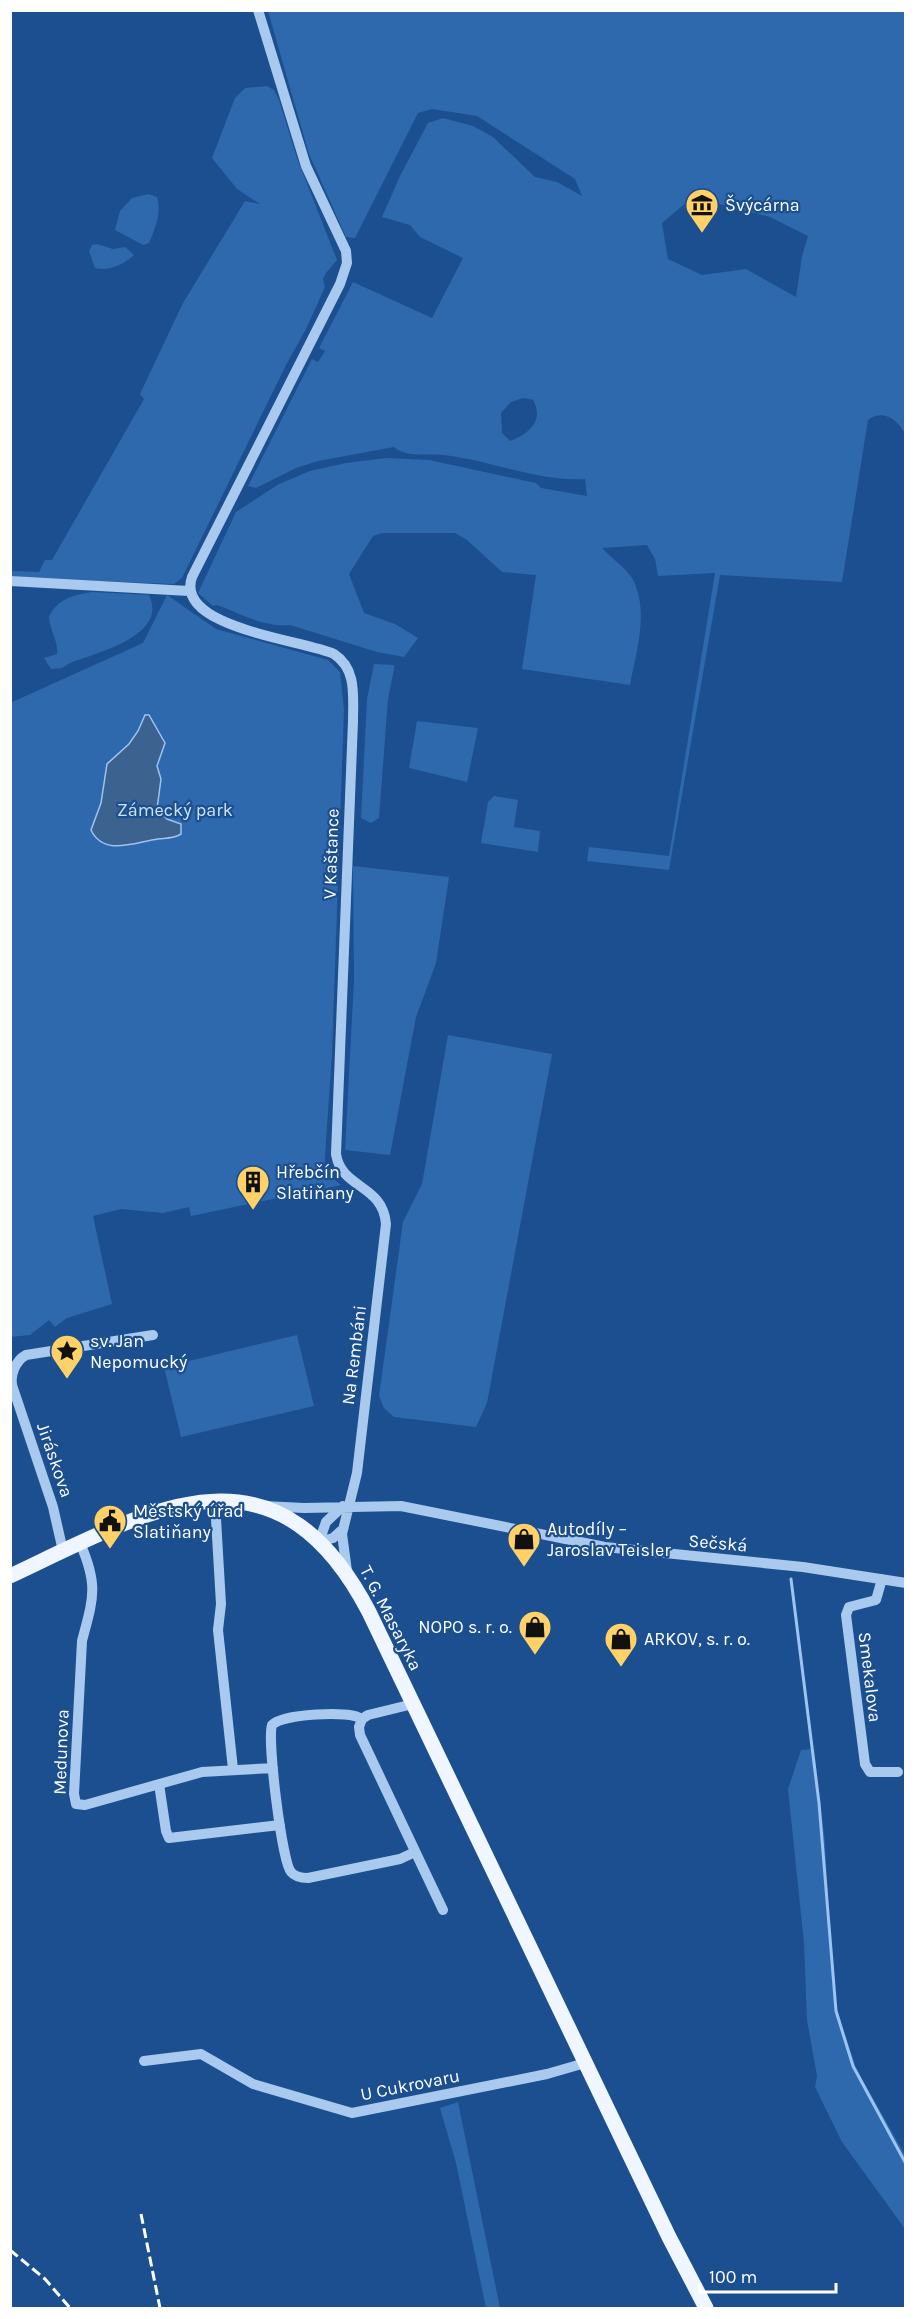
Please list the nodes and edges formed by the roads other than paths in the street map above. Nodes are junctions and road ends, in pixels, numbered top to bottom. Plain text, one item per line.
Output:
1 (258, 10) edge
2 (10, 581) edge
3 (189, 591) junction
4 (382, 1207) joint
5 (153, 1335) dead end
6 (11, 1381) edge
7 (223, 1502) junction
8 (347, 1506) junction
9 (343, 1527) junction
10 (319, 1542) junction
11 (80, 1543) junction
12 (63, 1551) junction
13 (10, 1575) edge
14 (882, 1579) junction
15 (906, 1583) edge
16 (354, 1585) junction
17 (413, 1704) junction
18 (362, 1719) junction
19 (273, 1768) junction
20 (233, 1769) junction
21 (898, 1772) dead end
22 (159, 1784) junction
23 (280, 1825) junction
24 (416, 1852) junction
25 (443, 1910) dead end
26 (144, 2061) dead end
27 (585, 2062) junction
28 (706, 2308) edge

1 - 3 street
2 - 3 street
3 - 4 street, V Kaštance
4 - 8 street, Na Rembáni
5 - 6 street
6 - 12 street, Jiráskova
7 - 8 street, Sečská
7 - 10 main road, T. G. Masaryka
7 - 11 main road, T. G. Masaryka
7 - 20 street
8 - 9 street
8 - 10 street
8 - 14 street, Sečská
9 - 10 street
9 - 16 street
10 - 16 main road, T. G. Masaryka
11 - 12 main road, T. G. Masaryka
11 - 22 street, Medunova
12 - 13 main road, T. G. Masaryka
14 - 15 street, Sečská
14 - 21 street, Smekalova
16 - 17 main road, T. G. Masaryka
17 - 18 street
17 - 27 main road, T. G. Masaryka
18 - 19 street
18 - 24 street
19 - 20 street, Medunova
19 - 23 street
20 - 22 street, Medunova
22 - 23 street
23 - 24 street
24 - 25 street
26 - 27 street, U Cukrovaru
27 - 28 main road, T. G. Masaryka

